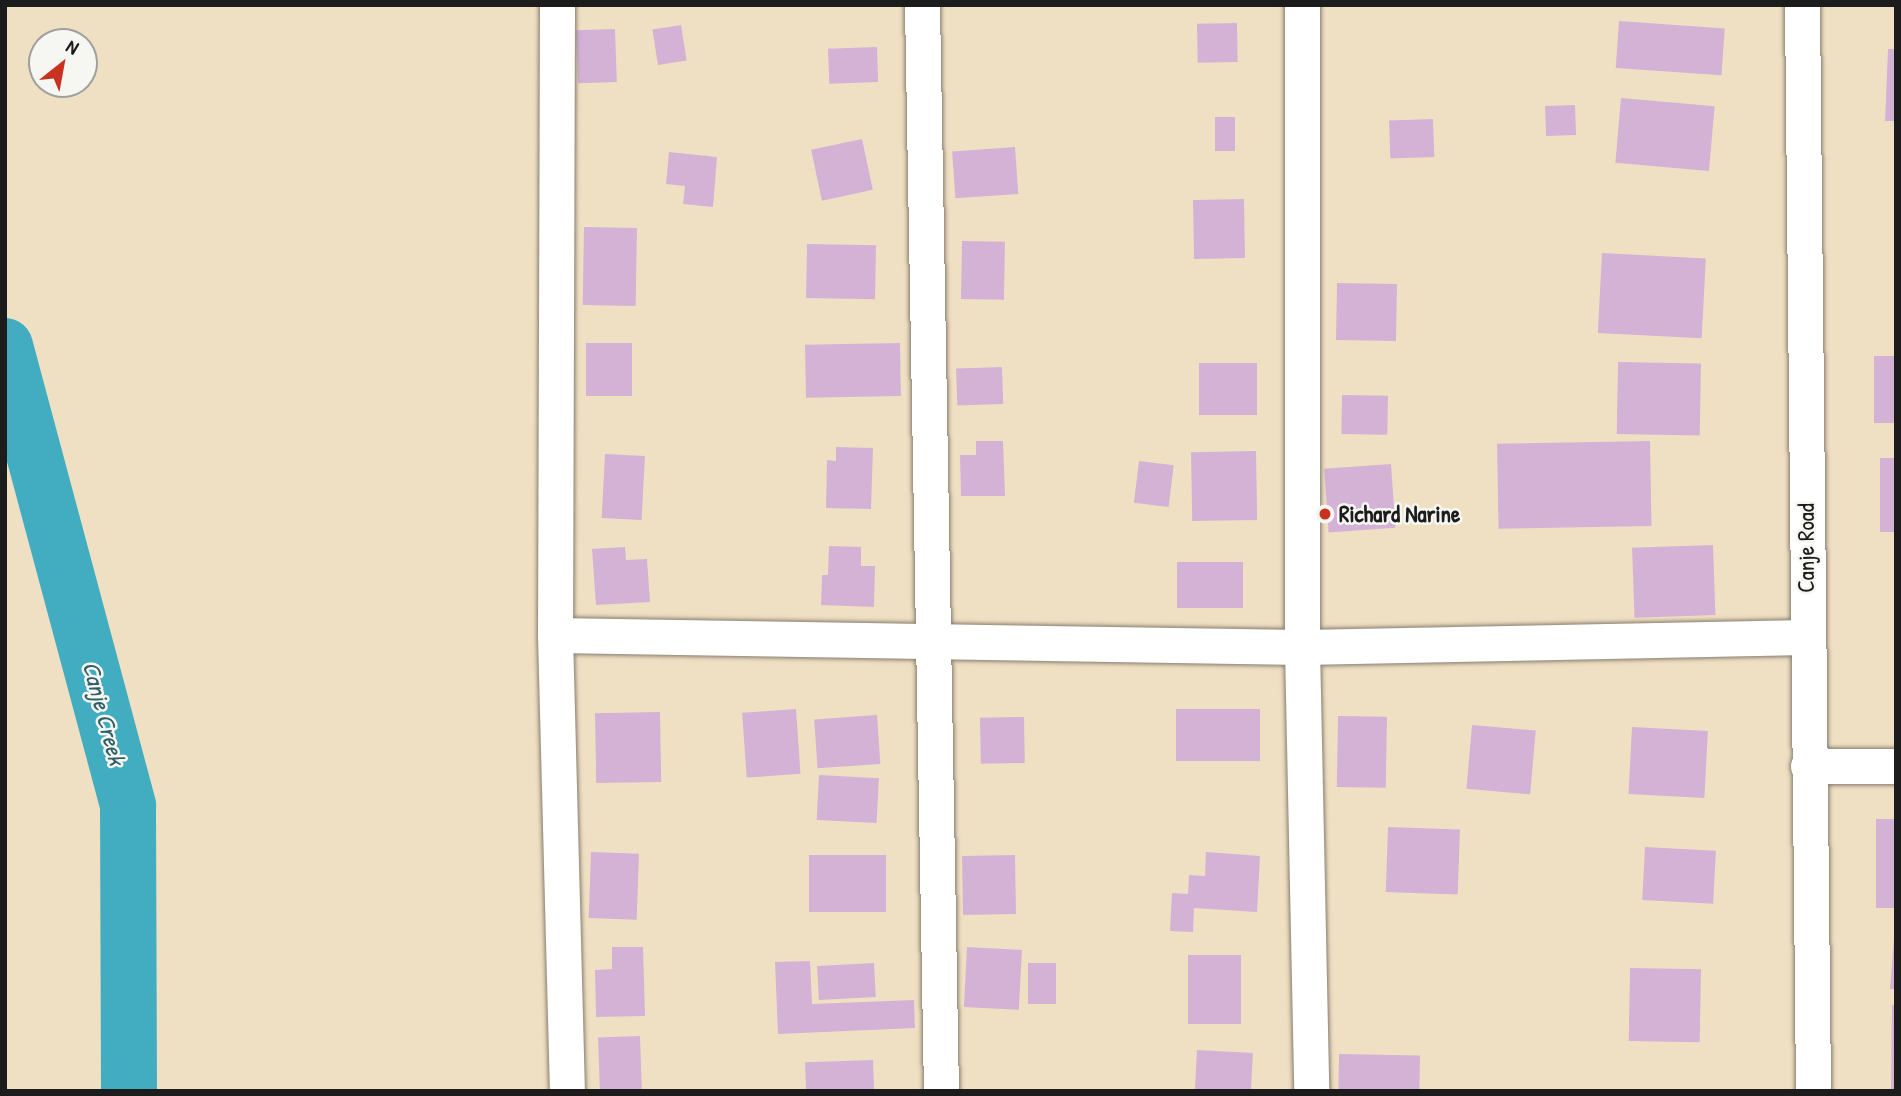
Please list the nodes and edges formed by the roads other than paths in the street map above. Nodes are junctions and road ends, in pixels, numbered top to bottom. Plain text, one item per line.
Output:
1 (557, 5) edge
2 (922, 5) edge
3 (1302, 5) edge
4 (1802, 5) edge
5 (555, 635) junction
6 (1807, 637) junction
7 (931, 642) junction
8 (1302, 647) junction
9 (1808, 766) junction
10 (1896, 766) edge
11 (567, 1091) edge
12 (941, 1091) edge
13 (1311, 1091) edge
14 (1813, 1091) edge

1 - 5 street
2 - 7 street
3 - 8 street
4 - 6 street, Canje Road
5 - 7 street
5 - 11 street
6 - 8 street
6 - 9 street, Canje Road
7 - 8 street
7 - 12 street
8 - 13 street
9 - 10 street
9 - 14 street, Canje Road

